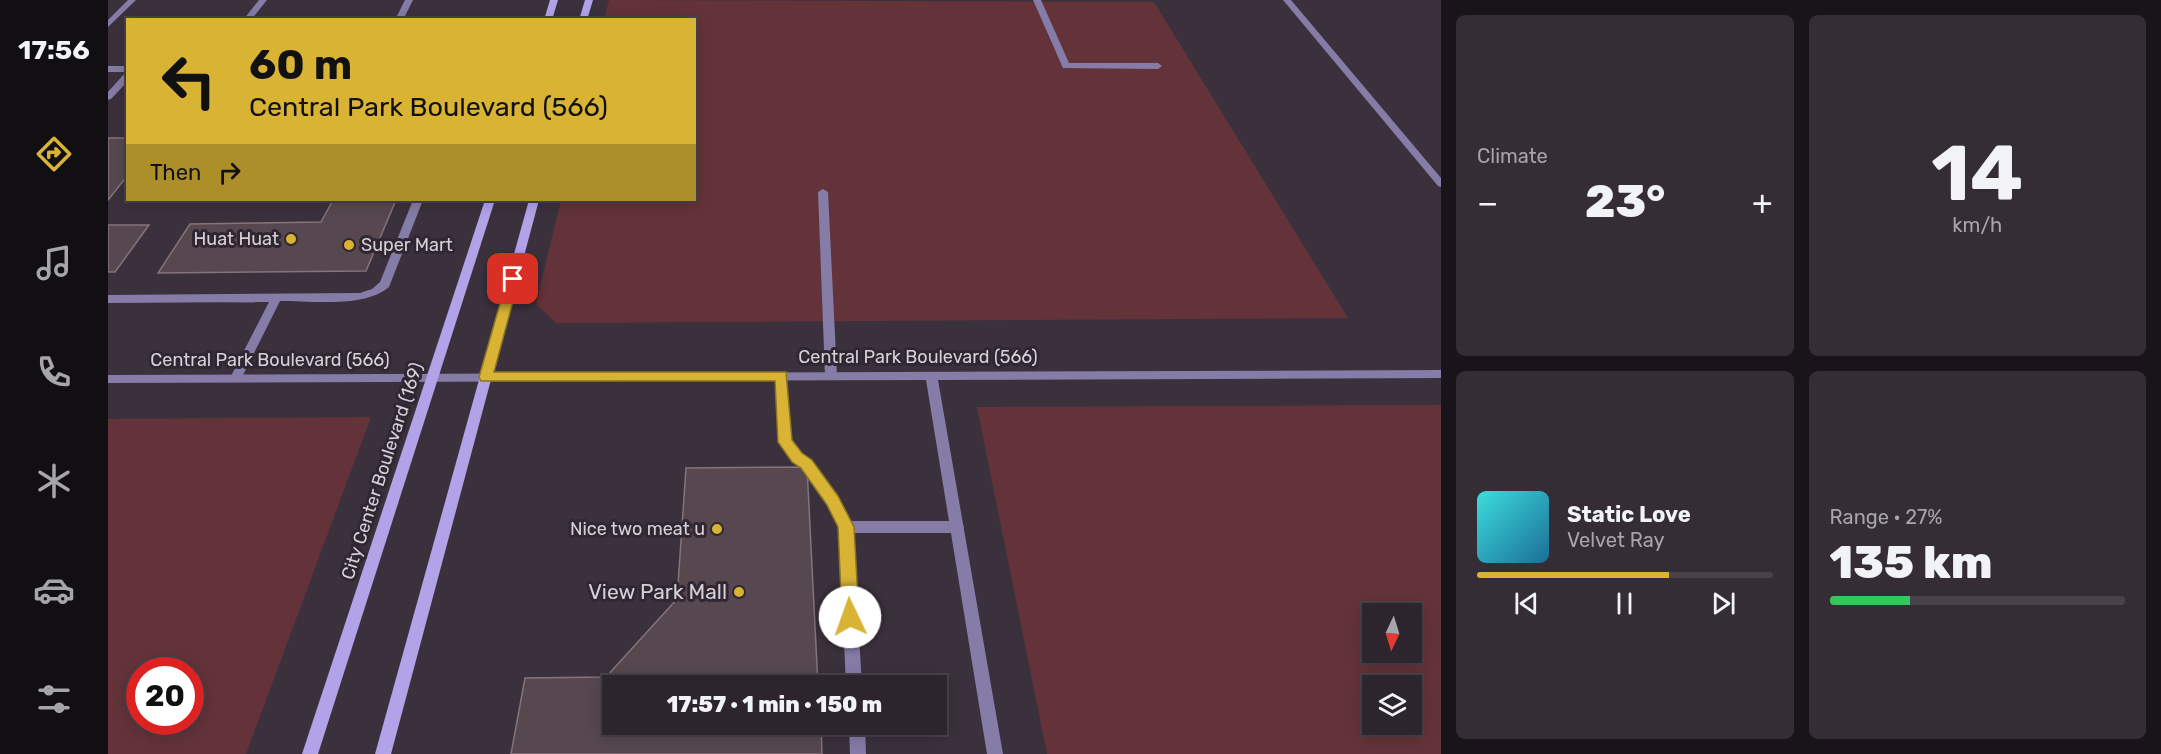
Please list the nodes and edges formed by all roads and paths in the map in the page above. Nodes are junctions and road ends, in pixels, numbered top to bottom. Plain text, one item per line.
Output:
1 (132, 0) edge
2 (263, 0) edge
3 (409, 0) edge
4 (554, 0) edge
5 (589, 0) edge
6 (1037, 0) edge
7 (1287, 0) edge
8 (249, 18) edge
9 (400, 18) edge
10 (549, 18) edge
11 (584, 18) edge
12 (108, 24) edge
13 (1158, 66) dead end
14 (108, 69) edge
15 (126, 69) edge
16 (126, 77) edge
17 (108, 97) edge
18 (1441, 184) edge
19 (823, 192) dead end
20 (418, 201) edge
21 (490, 201) edge
22 (534, 201) edge
23 (278, 297) junction
24 (108, 299) edge
25 (1441, 374) edge
26 (931, 375) junction
27 (781, 376) junction
28 (831, 376) junction
29 (486, 377) junction
30 (236, 378) junction
31 (432, 378) junction
32 (108, 379) edge
33 (846, 527) junction
34 (957, 527) junction
35 (853, 675) edge
36 (857, 735) edge
37 (310, 754) edge
38 (383, 754) edge
39 (858, 754) edge
40 (995, 754) edge

1 - 12 street
2 - 8 street
3 - 9 street
4 - 10 main road
5 - 11 main road
6 - 13 street
7 - 18 street
14 - 15 street
16 - 17 street
19 - 28 street
20 - 23 street
21 - 31 main road, City Center Boulevard (169)
22 - 29 main road
23 - 24 street
23 - 30 street
25 - 26 street, Central Park Boulevard (566)
26 - 28 street, Central Park Boulevard (566)
26 - 34 street
27 - 28 street, Central Park Boulevard (566)
27 - 29 street, Central Park Boulevard (566)
27 - 33 street
29 - 31 street, Central Park Boulevard (566)
29 - 38 main road
30 - 31 street, Central Park Boulevard (566)
30 - 32 street, Central Park Boulevard (566)
31 - 37 main road, City Center Boulevard (169)
33 - 34 street
33 - 35 street
34 - 40 street
36 - 39 street

